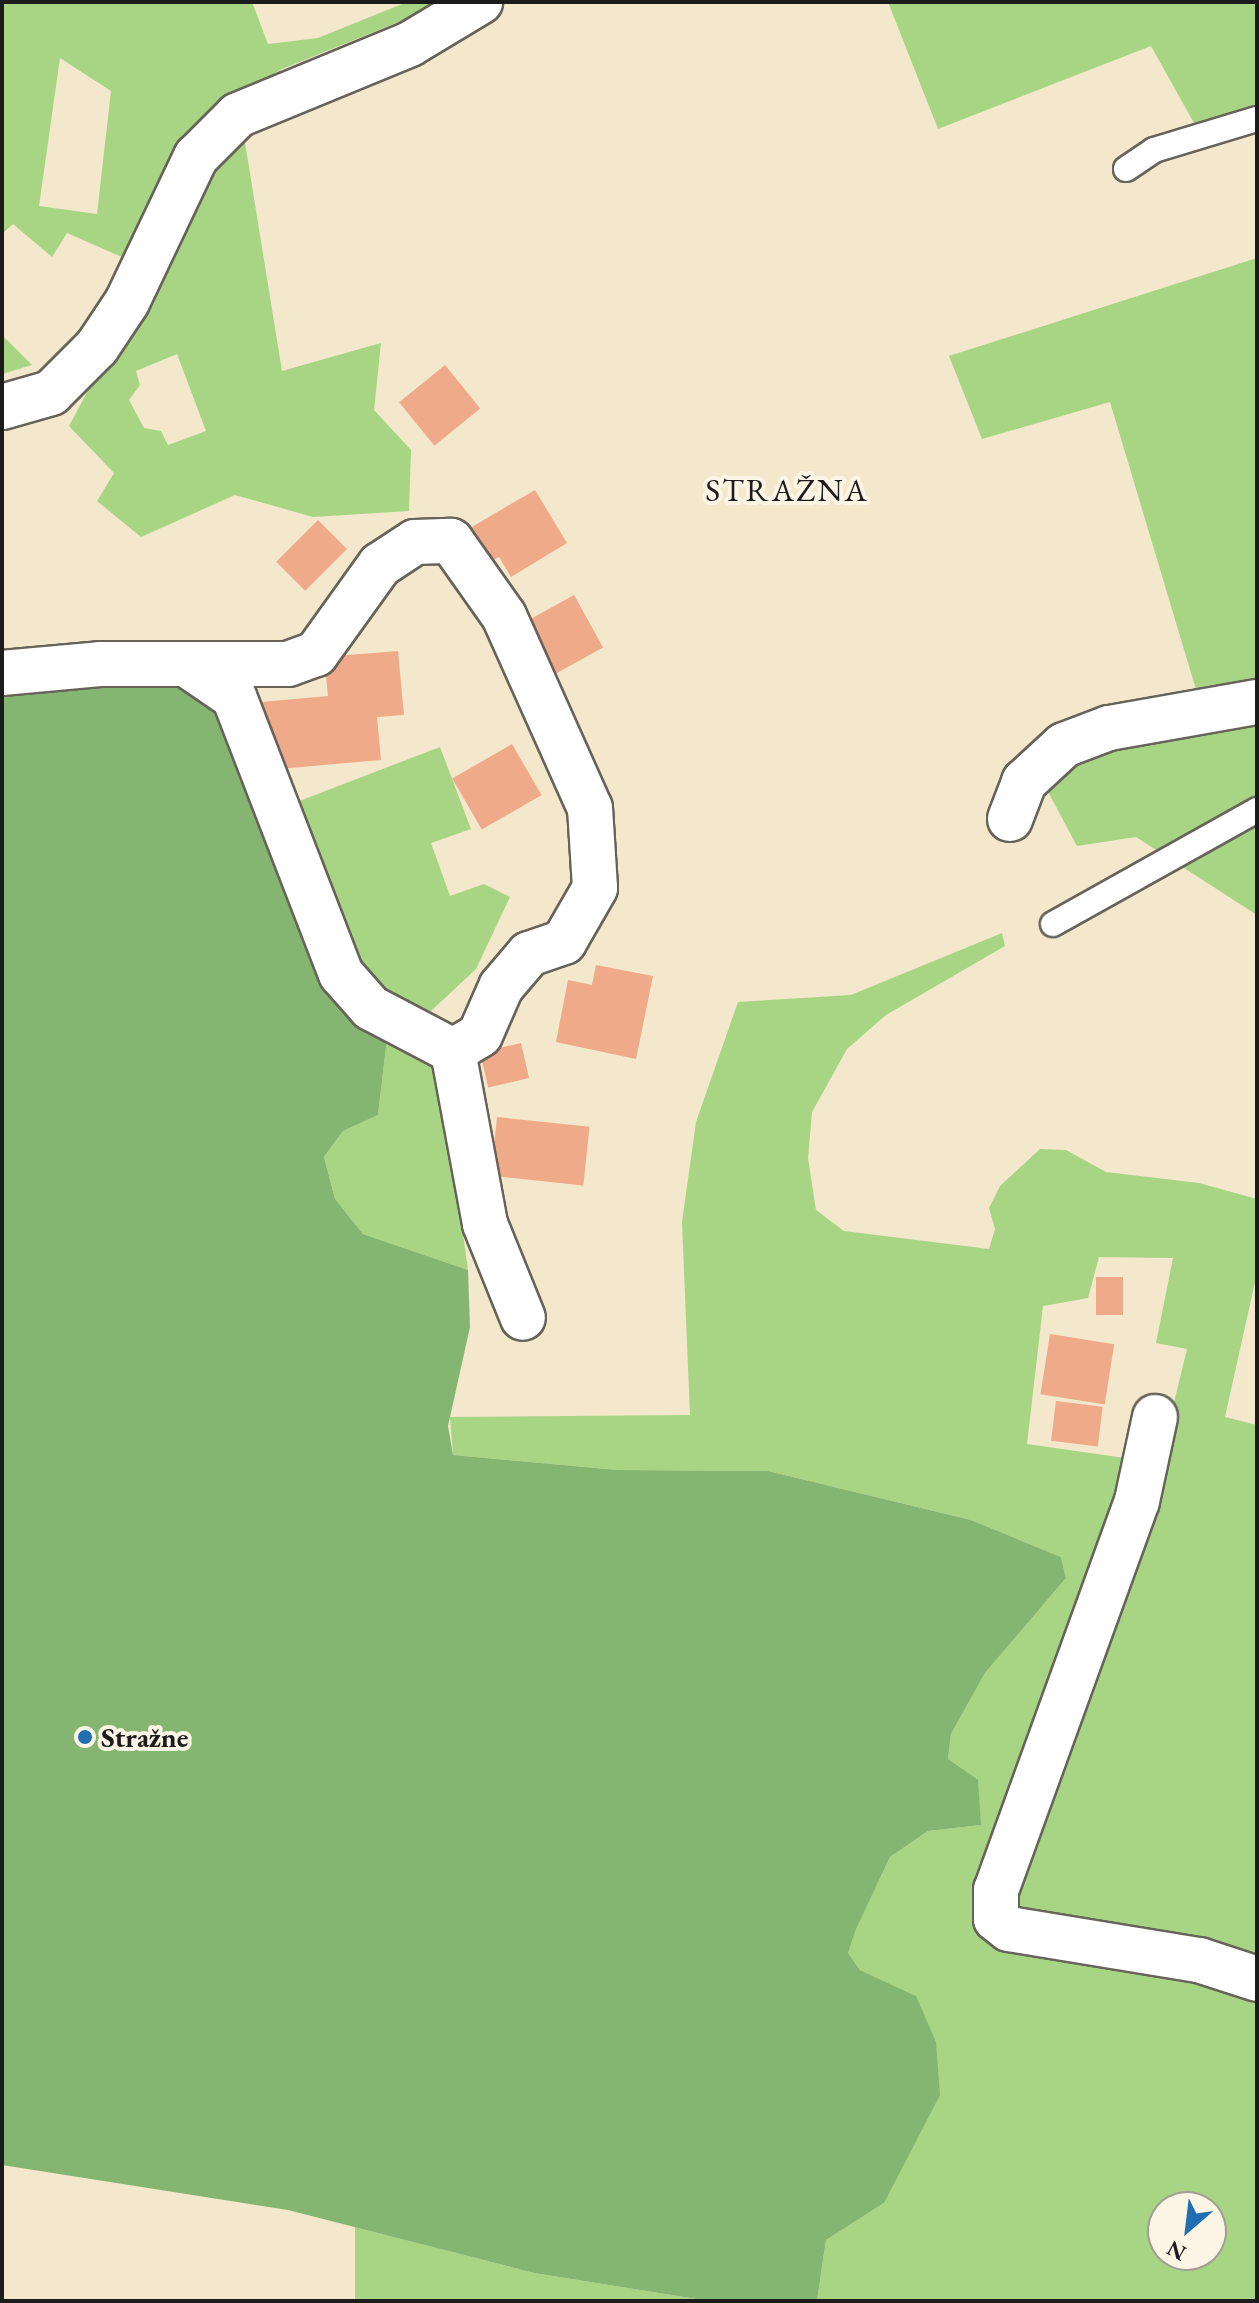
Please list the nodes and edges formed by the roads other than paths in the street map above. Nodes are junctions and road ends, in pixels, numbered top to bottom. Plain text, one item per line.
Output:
1 (480, 2) edge
2 (1257, 119) edge
3 (1126, 169) dead end
4 (2, 407) edge
5 (193, 669) junction
6 (2, 673) edge
7 (1257, 702) edge
8 (1257, 810) edge
9 (1010, 819) dead end
10 (1053, 924) dead end
11 (453, 1051) junction
12 (523, 1318) dead end
13 (1155, 1417) dead end
14 (1257, 1979) edge

1 - 4 street
2 - 3 lane
5 - 6 street
5 - 11 street
5 - 11 street
7 - 9 street
8 - 10 lane
11 - 12 street
13 - 14 street

